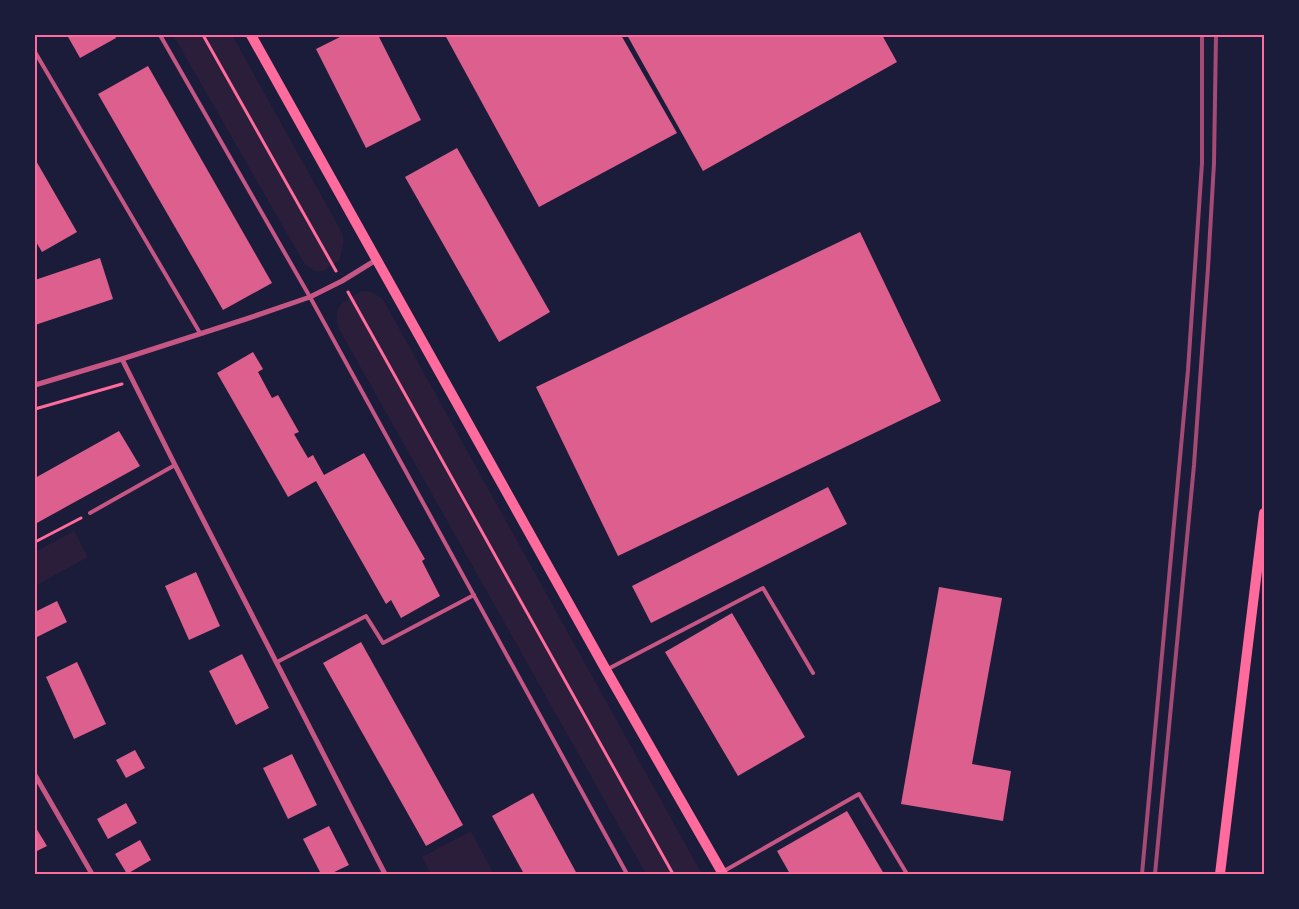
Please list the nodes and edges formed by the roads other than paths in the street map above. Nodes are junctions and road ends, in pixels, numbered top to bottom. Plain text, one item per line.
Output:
1 (160, 35) edge
2 (251, 35) edge
3 (35, 52) edge
4 (376, 260) junction
5 (310, 297) junction
6 (200, 333) junction
7 (122, 359) junction
8 (35, 385) edge
9 (175, 465) junction
10 (90, 513) road end
11 (1264, 513) edge
12 (474, 595) junction
13 (277, 662) junction
14 (606, 670) junction
15 (812, 673) dead end
16 (35, 775) edge
17 (722, 873) edge
18 (92, 874) edge
19 (385, 874) edge
20 (627, 874) edge
21 (907, 874) edge
22 (1220, 874) edge

1 - 5 lane
2 - 4 main road
3 - 6 lane
4 - 5 street
4 - 14 main road
5 - 6 street
5 - 12 lane
6 - 7 street
7 - 8 street
7 - 9 street
9 - 10 lane
9 - 13 street
11 - 22 main road
12 - 13 lane
12 - 20 lane
13 - 19 street
14 - 15 lane
14 - 17 main road
16 - 18 street
17 - 21 lane

